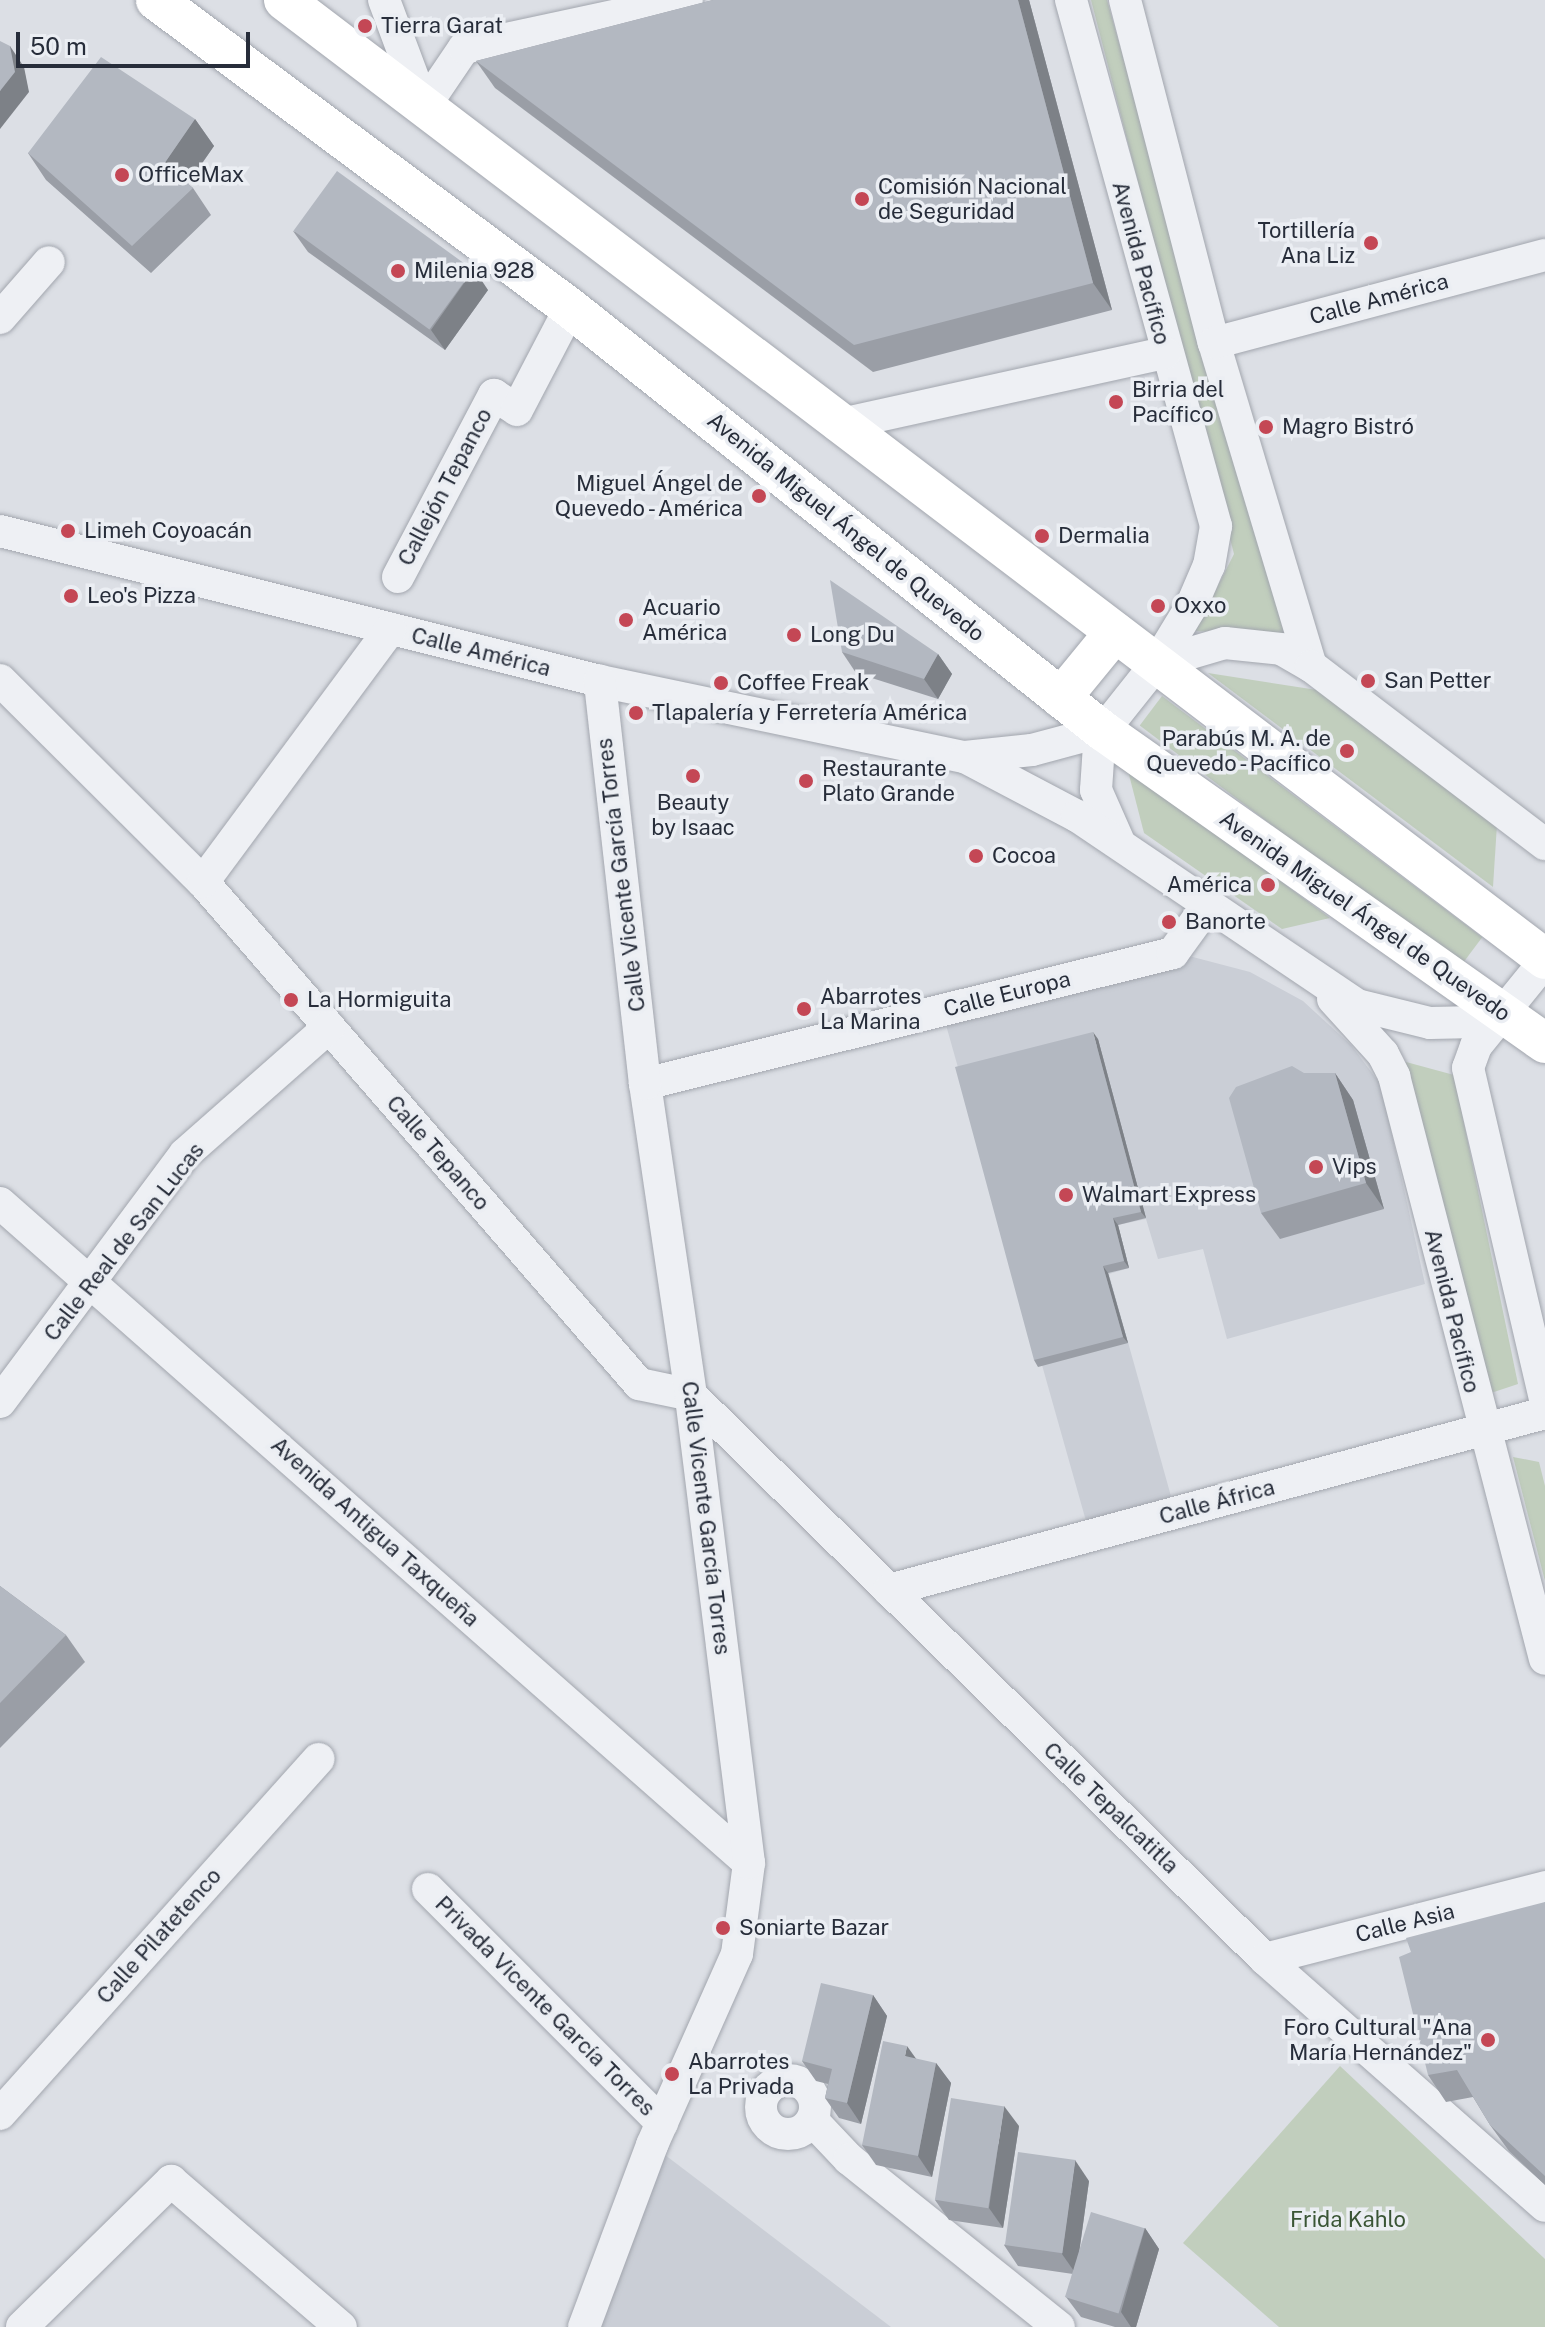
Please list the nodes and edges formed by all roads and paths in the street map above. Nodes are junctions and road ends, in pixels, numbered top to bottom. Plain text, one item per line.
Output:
1 (156, 0) edge
2 (284, 0) edge
3 (384, 0) edge
4 (687, 0) edge
5 (1071, 0) edge
6 (1125, 0) edge
7 (424, 107) junction
8 (1545, 255) edge
9 (49, 262) dead end
10 (570, 308) junction
11 (0, 318) edge
12 (1214, 343) junction
13 (1165, 353) junction
14 (837, 425) junction
15 (0, 531) edge
16 (398, 577) dead end
17 (390, 629) junction
18 (1115, 632) junction
19 (1157, 663) junction
20 (1311, 666) junction
21 (0, 680) edge
22 (600, 681) junction
23 (1061, 698) junction
24 (1103, 731) junction
25 (965, 757) junction
26 (1545, 844) edge
27 (1123, 847) junction
28 (203, 882) junction
29 (1207, 906) junction
30 (1545, 960) edge
31 (1321, 984) junction
32 (1504, 1013) junction
33 (329, 1027) junction
34 (1545, 1043) edge
35 (645, 1084) junction
36 (0, 1203) edge
37 (92, 1282) junction
38 (691, 1395) junction
39 (1545, 1400) edge
40 (0, 1402) edge
41 (1545, 1413) edge
42 (1482, 1431) junction
43 (889, 1590) junction
44 (1545, 1659) edge
45 (319, 1759) dead end
46 (749, 1863) junction
47 (1545, 1887) edge
48 (428, 1889) dead end
49 (1265, 1959) junction
50 (0, 2114) edge
51 (812, 2120) dead end
52 (662, 2123) junction
53 (1545, 2206) edge
54 (22, 2327) edge
55 (341, 2327) edge
56 (584, 2327) edge
57 (1059, 2327) edge

1 - 10 main road, Avenida Miguel Ángel de Quevedo
2 - 7 main road
3 - 7 street
4 - 7 street
5 - 13 street, Avenida Pacífico
6 - 12 street
7 - 14 main road
8 - 12 street, Calle América
9 - 11 street
10 - 16 street, Callejón Tepanco
10 - 23 main road, Avenida Miguel Ángel de Quevedo
12 - 20 street
13 - 14 street
13 - 19 street, Avenida Pacífico
14 - 18 main road
15 - 17 street, Calle América
17 - 22 street, Calle América
17 - 28 street
18 - 19 main road
18 - 23 main road
19 - 20 street
19 - 24 street, Avenida Pacífico
19 - 30 main road
20 - 26 street
21 - 28 street, Calle Tepanco
22 - 25 street, Calle América
22 - 35 street, Calle Vicente García Torres
23 - 24 main road, Avenida Miguel Ángel de Quevedo
24 - 25 street, Calle América
24 - 27 street, Calle América
24 - 32 main road, Avenida Miguel Ángel de Quevedo
25 - 27 street, Calle América
27 - 29 street, Calle América
28 - 33 street, Calle Tepanco
29 - 31 street, Calle América
29 - 35 street, Calle Europa
30 - 32 street
31 - 32 street, Calle América
31 - 42 street, Avenida Pacífico
32 - 34 main road, Avenida Miguel Ángel de Quevedo
32 - 39 street
33 - 37 street, Calle Real de San Lucas
33 - 38 street, Calle Tepanco
35 - 38 street, Calle Vicente García Torres
36 - 37 street, Avenida Antigua Taxqueña
37 - 40 street, Calle Real de San Lucas
37 - 46 street, Avenida Antigua Taxqueña
38 - 43 street, Calle Tepalcatitla
38 - 46 street, Calle Vicente García Torres
41 - 42 street, Calle África
42 - 43 street, Calle África
42 - 44 street, Avenida Pacífico
43 - 49 street, Calle Tepalcatitla
45 - 50 street, Calle Pilatetenco
46 - 52 street, Calle Vicente García Torres
47 - 49 street, Calle Asia
48 - 52 street, Privada Vicente García Torres
49 - 53 street, Calle Tepalcatitla
51 - 57 street
52 - 56 street, Calle Vicente García Torres
54 - 55 street

